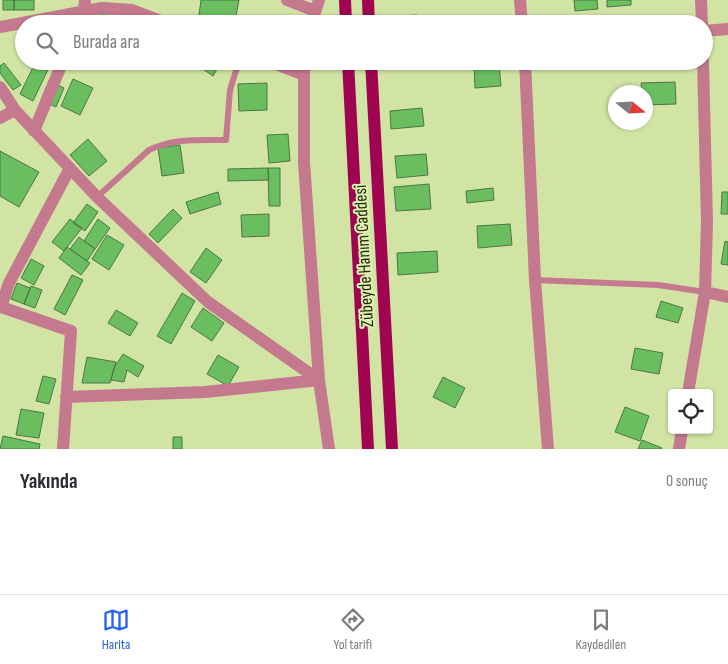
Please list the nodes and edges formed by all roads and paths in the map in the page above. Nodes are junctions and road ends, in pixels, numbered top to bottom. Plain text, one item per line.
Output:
1 (288, 0) edge
2 (345, 0) edge
3 (368, 0) edge
4 (520, 0) edge
5 (701, 0) edge
6 (84, 5) edge
7 (317, 6) edge
8 (46, 15) edge
9 (145, 15) edge
10 (346, 15) edge
11 (369, 15) edge
12 (521, 15) edge
13 (702, 15) edge
14 (15, 23) edge
15 (0, 27) edge
16 (728, 29) edge
17 (713, 30) edge
18 (59, 70) edge
19 (236, 70) edge
20 (291, 70) edge
21 (304, 70) edge
22 (348, 70) edge
23 (371, 70) edge
24 (525, 70) edge
25 (703, 70) edge
26 (304, 75) junction
27 (0, 87) edge
28 (15, 110) junction
29 (0, 118) edge
30 (34, 131) junction
31 (70, 168) junction
32 (96, 197) junction
33 (535, 280) junction
34 (705, 292) junction
35 (728, 297) edge
36 (318, 380) junction
37 (689, 389) edge
38 (66, 397) junction
39 (681, 434) edge
40 (63, 449) edge
41 (329, 449) edge
42 (368, 449) edge
43 (392, 449) edge
44 (548, 449) edge
45 (678, 449) edge

1 - 7 street
2 - 10 main road
3 - 11 main road
4 - 12 street
5 - 13 street
6 - 8 street
6 - 9 street
14 - 15 street
16 - 17 street
18 - 30 street
19 - 32 lane
20 - 26 street
21 - 26 street
22 - 42 main road
23 - 43 main road, Zübeyde Hanım Caddesi
24 - 33 street
25 - 34 street
26 - 36 street
27 - 28 street
28 - 29 street
28 - 30 street
30 - 31 street
31 - 32 street
31 - 38 street
32 - 36 street
33 - 34 lane
33 - 44 street
34 - 35 street
34 - 37 street
36 - 38 street
36 - 41 street
38 - 40 street
39 - 45 street

